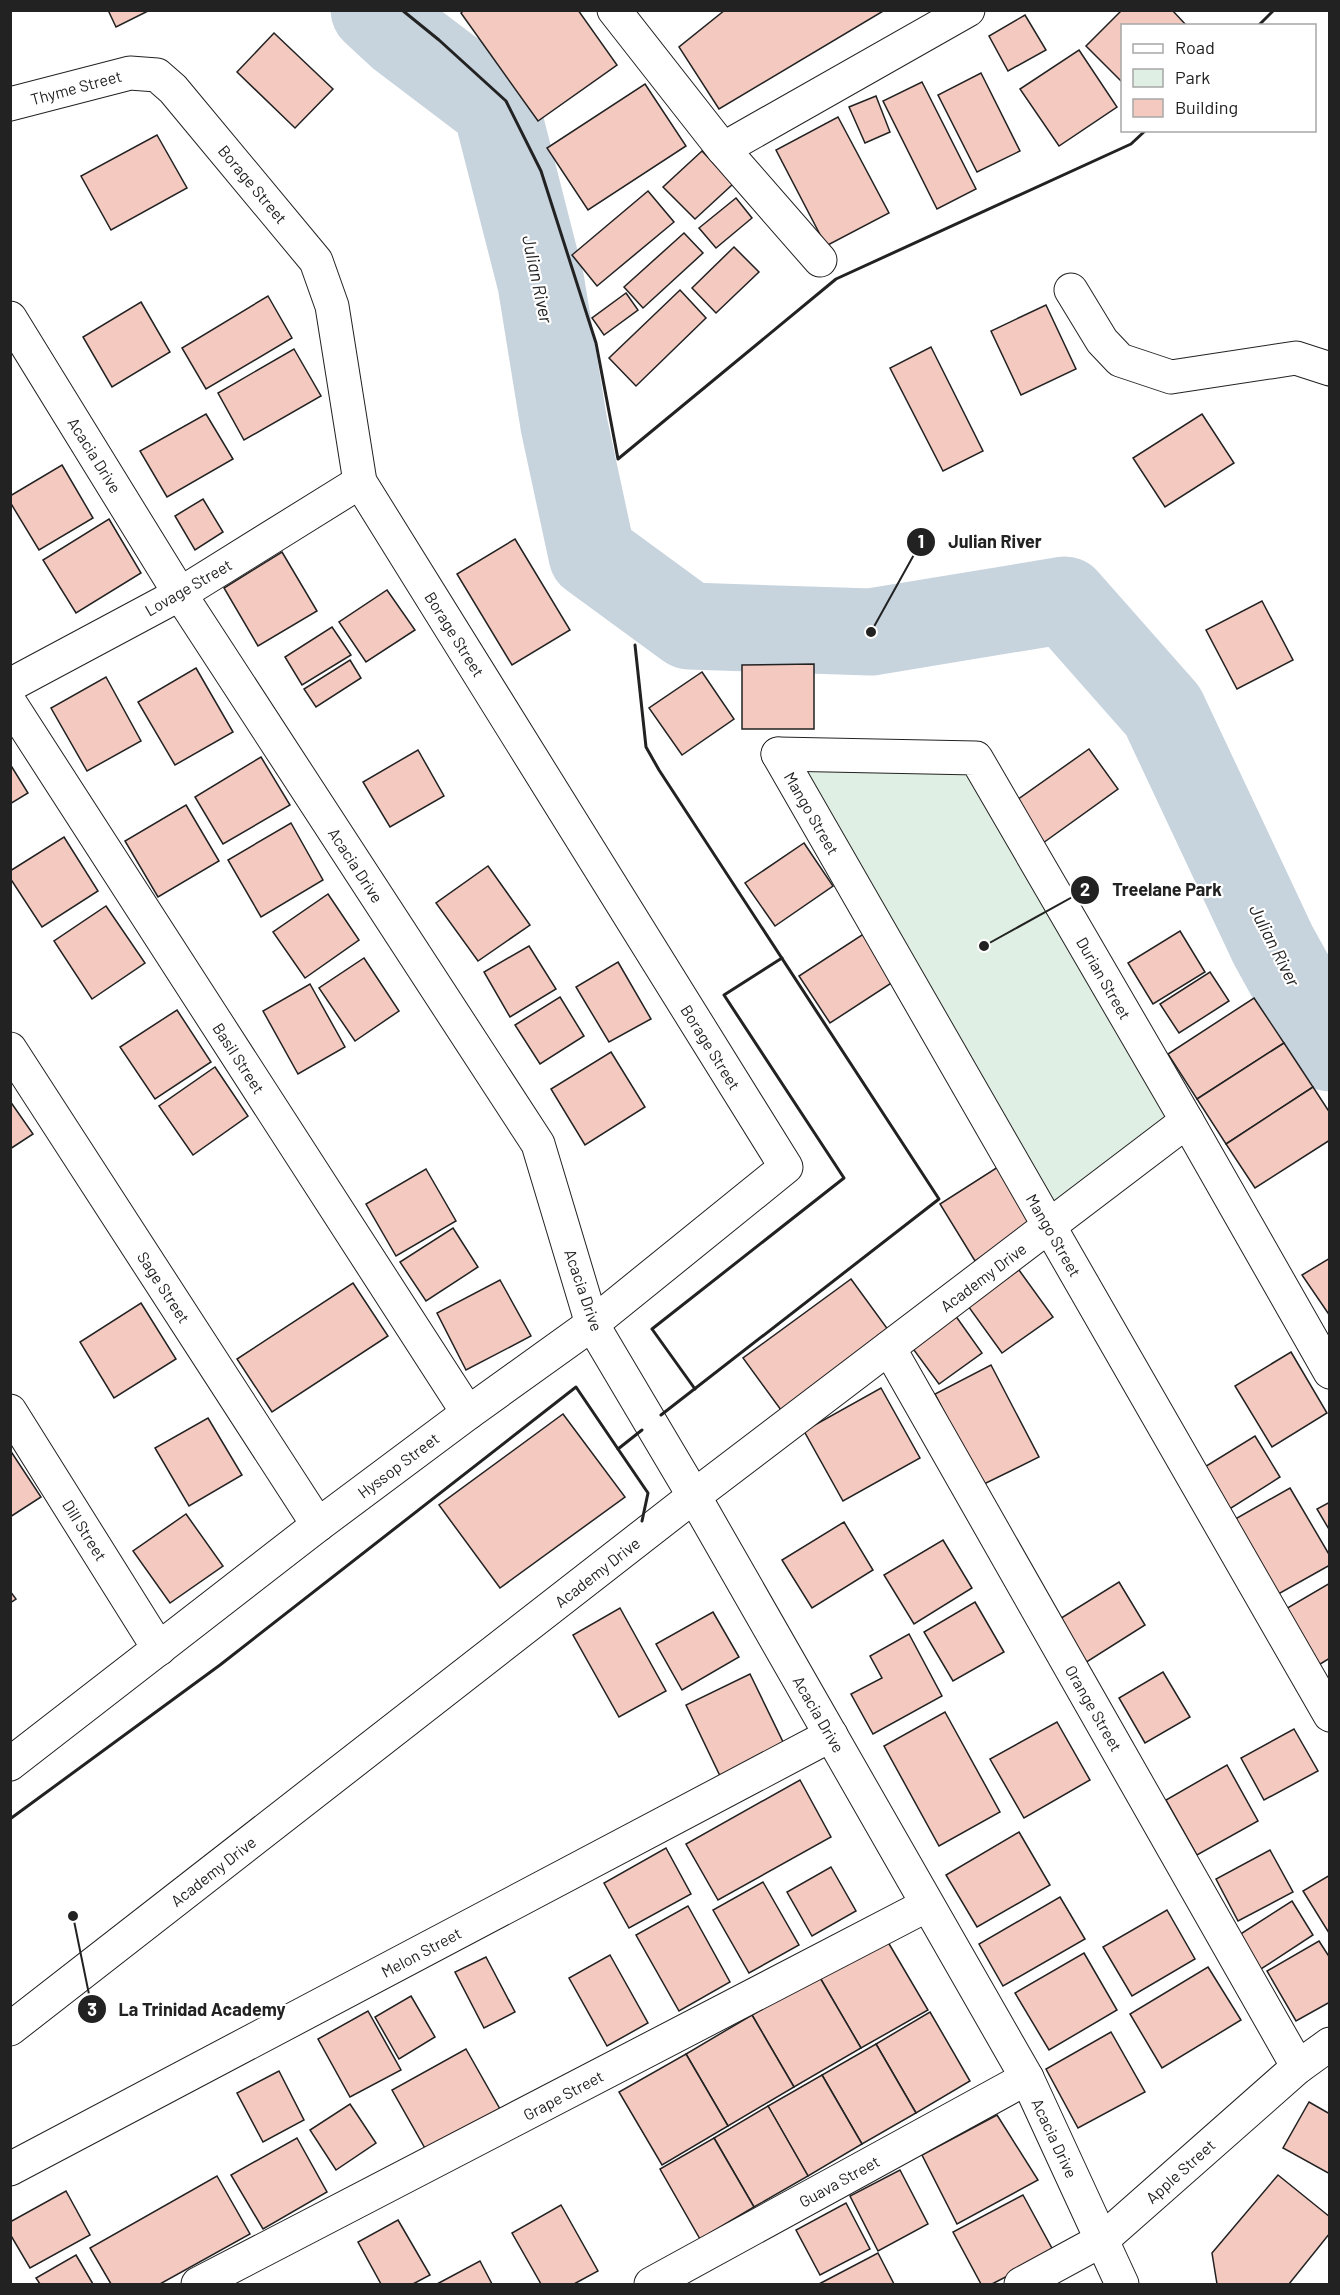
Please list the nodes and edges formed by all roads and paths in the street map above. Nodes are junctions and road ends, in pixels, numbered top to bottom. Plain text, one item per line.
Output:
1 (614, 10) edge
2 (968, 10) edge
3 (173, 89) joint
4 (10, 104) edge
5 (723, 149) junction
6 (820, 260) dead end
7 (1071, 290) dead end
8 (10, 318) edge
9 (1329, 369) edge
10 (360, 482) junction
11 (180, 594) junction
12 (10, 685) edge
13 (10, 704) edge
14 (778, 754) joint
15 (10, 1049) edge
16 (1187, 1121) junction
17 (786, 1167) joint
18 (1049, 1227) junction
19 (592, 1324) junction
20 (890, 1348) junction
21 (1329, 1372) edge
22 (10, 1412) edge
23 (468, 1413) junction
24 (694, 1496) junction
25 (318, 1525) junction
26 (159, 1649) junction
27 (1329, 1715) edge
28 (831, 1735) junction
29 (10, 1764) edge
30 (927, 1905) junction
31 (10, 2029) edge
32 (1329, 2044) edge
33 (1298, 2067) junction
34 (1027, 2078) junction
35 (10, 2169) edge
36 (1102, 2240) junction
37 (198, 2284) edge
38 (651, 2284) edge
39 (1021, 2284) edge
40 (1122, 2284) edge

1 - 5 street
2 - 5 street
3 - 4 street, Thyme Street
3 - 10 street, Borage Street
5 - 6 street
7 - 9 street
8 - 11 street, Acacia Drive
10 - 11 street, Lovage Street
10 - 17 street, Borage Street
11 - 12 street, Lovage Street
11 - 19 street, Acacia Drive
13 - 23 street, Basil Street
14 - 16 street, Durian Street
14 - 18 street, Mango Street
15 - 25 street, Sage Street
16 - 18 street, Academy Drive
16 - 21 street, Durian Street
17 - 19 street, Hyssop Street
18 - 20 street, Academy Drive
18 - 27 street, Mango Street
19 - 23 street, Hyssop Street
19 - 24 street, Acacia Drive
20 - 24 street, Academy Drive
20 - 33 street, Orange Street
22 - 26 street, Dill Street
23 - 25 street, Hyssop Street
24 - 28 street, Acacia Drive
24 - 31 street, Academy Drive
25 - 26 street, Hyssop Street
26 - 29 street, Hyssop Street
28 - 30 street, Acacia Drive
28 - 35 street, Melon Street
30 - 34 street, Acacia Drive
30 - 37 street, Grape Street
32 - 33 street, Apple Street
33 - 36 street, Apple Street
34 - 36 street, Acacia Drive
34 - 38 street, Guava Street
36 - 39 street, Apple Street
36 - 40 street, Acacia Drive

